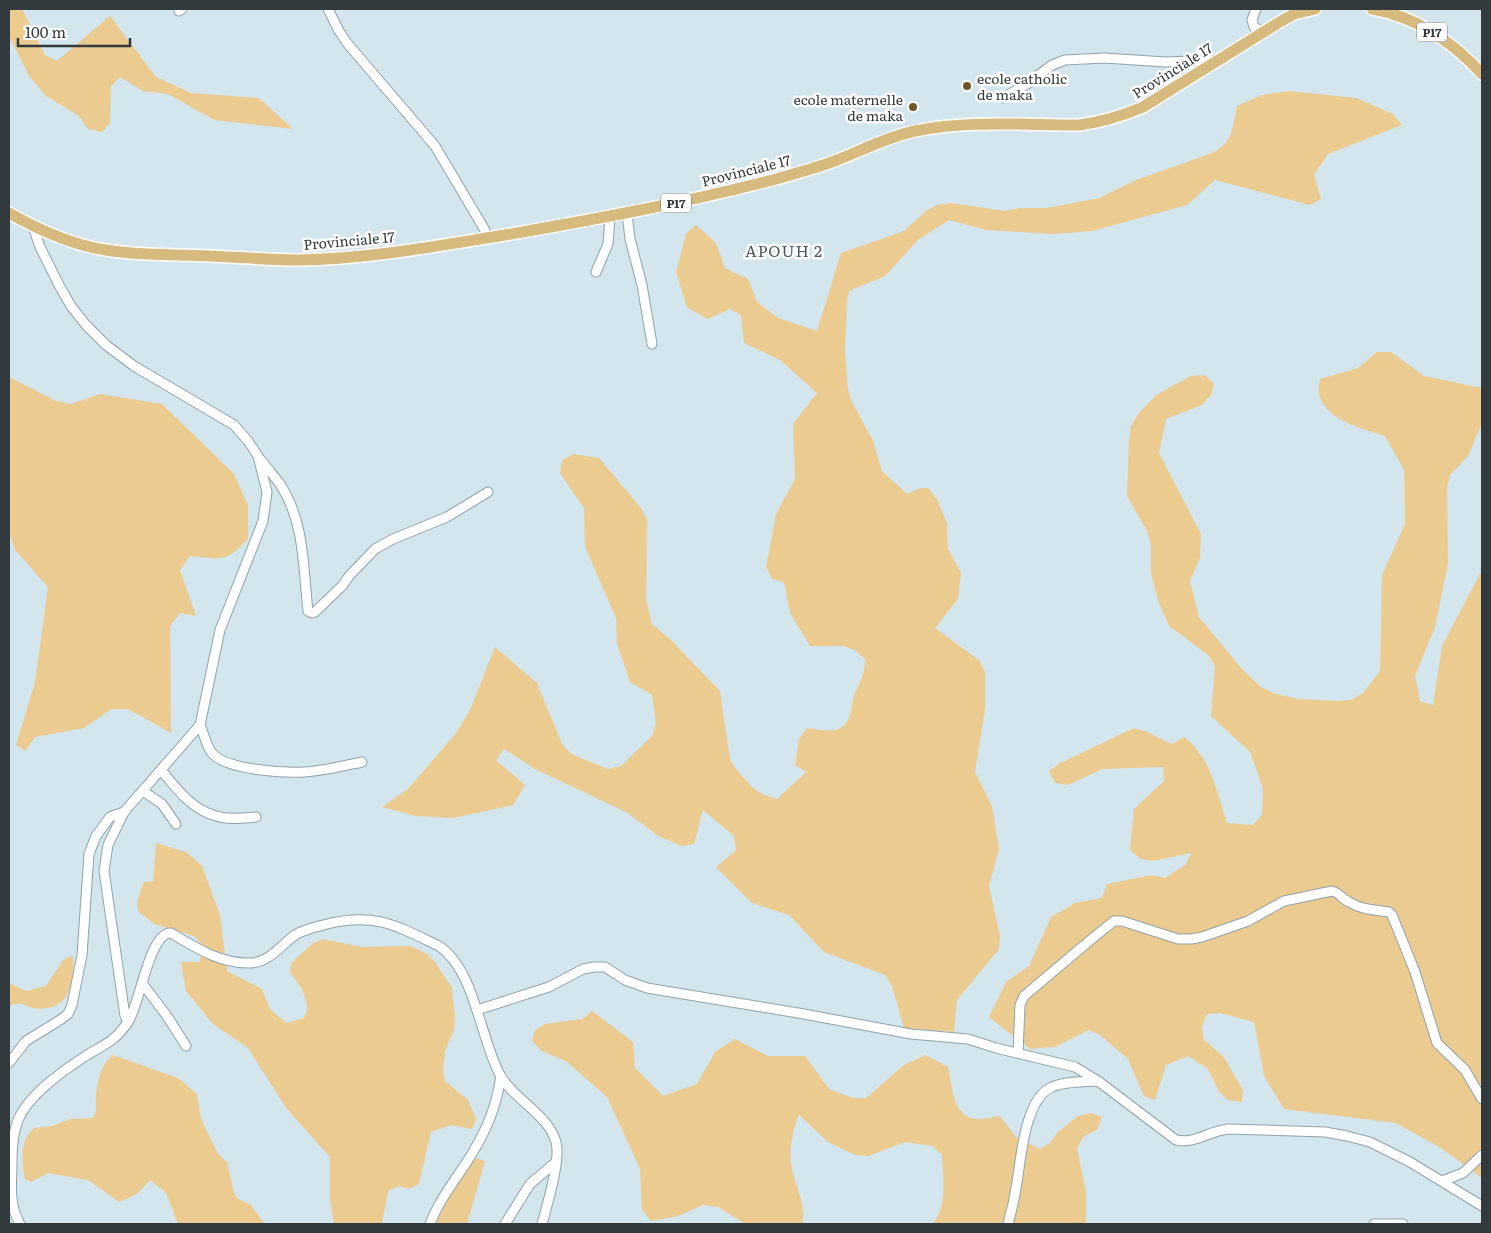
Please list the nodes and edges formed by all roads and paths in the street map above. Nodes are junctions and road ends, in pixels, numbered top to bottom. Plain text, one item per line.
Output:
1 (328, 9) edge
2 (1256, 9) edge
3 (1315, 9) edge
4 (1372, 9) edge
5 (1295, 12) edge
6 (1264, 32) junction
7 (1216, 60) junction
8 (1482, 74) edge
9 (1003, 98) dead end
10 (9, 213) edge
11 (627, 213) junction
12 (610, 217) junction
13 (33, 227) junction
14 (489, 237) junction
15 (596, 272) dead end
16 (652, 344) dead end
17 (258, 456) junction
18 (488, 492) dead end
19 (200, 725) junction
20 (362, 762) dead end
21 (162, 770) junction
22 (143, 791) junction
23 (124, 812) junction
24 (256, 818) dead end
25 (176, 824) dead end
26 (142, 983) junction
27 (477, 1010) junction
28 (128, 1022) junction
29 (186, 1046) dead end
30 (1018, 1053) junction
31 (9, 1063) edge
32 (501, 1076) junction
33 (1098, 1081) junction
34 (1482, 1099) edge
35 (17, 1121) junction
36 (9, 1130) edge
37 (1482, 1155) edge
38 (556, 1162) junction
39 (1442, 1181) junction
40 (1482, 1206) edge
41 (20, 1224) edge
42 (430, 1224) edge
43 (505, 1224) edge
44 (542, 1224) edge
45 (1008, 1224) edge
46 (1374, 1224) edge
47 (1403, 1224) edge

1 - 14 street
2 - 6 street
3 - 5 main road, Provinciale 17 / P17
4 - 8 main road, P17
5 - 6 main road, Provinciale 17 / P17
6 - 7 main road, Provinciale 17 / P17
7 - 9 street
7 - 11 main road, Provinciale 17 / P17
10 - 13 main road, Provinciale 17 / P17
11 - 12 main road, Provinciale 17 / P17
11 - 16 street
12 - 14 main road, Provinciale 17 / P17
12 - 15 street
13 - 14 main road, Provinciale 17 / P17
13 - 17 street
17 - 18 street
17 - 19 street
19 - 20 street
19 - 21 street
21 - 22 street
21 - 24 street
22 - 23 street
22 - 25 street
23 - 28 street
23 - 31 street
26 - 27 street
26 - 28 street
26 - 29 street
27 - 30 street
27 - 32 street
28 - 35 street
30 - 33 street
30 - 34 street
32 - 38 street
32 - 42 street
33 - 39 street
33 - 45 street
35 - 36 street
35 - 41 street
37 - 39 street
38 - 43 street
38 - 44 street
39 - 40 street
46 - 47 street

